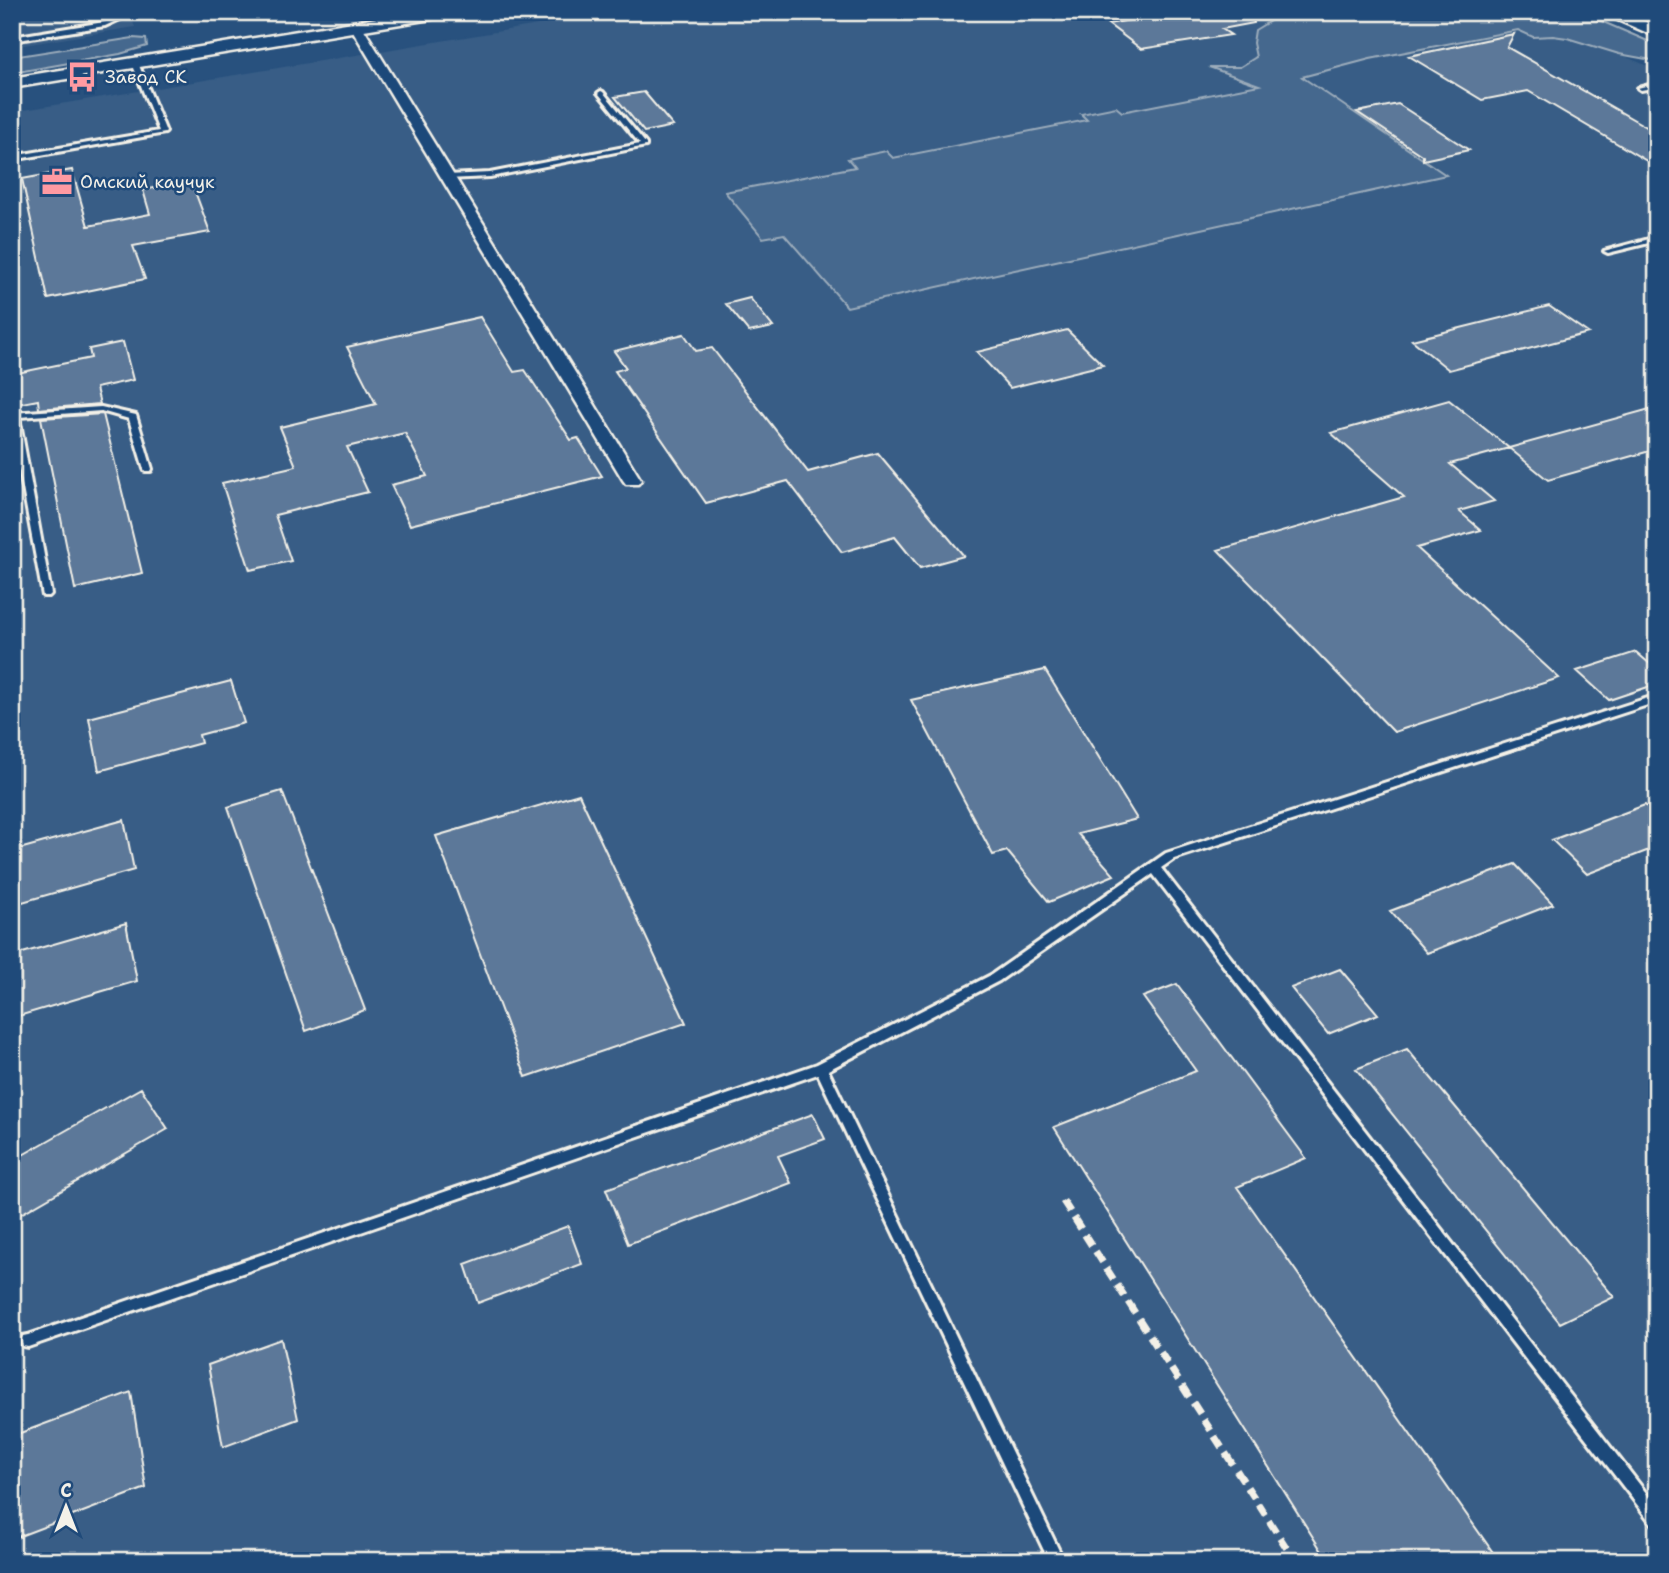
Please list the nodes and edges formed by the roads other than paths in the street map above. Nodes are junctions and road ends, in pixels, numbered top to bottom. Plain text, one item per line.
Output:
1 (132, 12) edge
2 (443, 12) edge
3 (1122, 12) edge
4 (1607, 12) edge
5 (1107, 15) dead end
6 (1633, 16) edge
7 (356, 26) junction
8 (1657, 32) edge
9 (12, 39) edge
10 (135, 63) junction
11 (12, 83) edge
12 (1657, 85) edge
13 (1641, 88) dead end
14 (601, 93) dead end
15 (12, 158) edge
16 (447, 177) junction
17 (1657, 239) edge
18 (1608, 251) dead end
19 (13, 415) edge
20 (148, 469) dead end
21 (632, 480) dead end
22 (46, 594) dead end
23 (1657, 698) edge
24 (1154, 867) junction
25 (821, 1068) junction
26 (28, 1341) dead end
27 (1657, 1519) edge
28 (1057, 1561) edge

1 - 9 lane
2 - 7 main road
3 - 5 lane
4 - 6 main road
6 - 8 main road
7 - 10 main road
7 - 16 street
10 - 11 main road
10 - 15 lane
12 - 13 lane
14 - 16 lane
16 - 21 street
17 - 18 lane
19 - 20 lane
19 - 22 lane
23 - 24 lane
24 - 25 lane
24 - 27 lane
25 - 26 lane
25 - 28 lane

